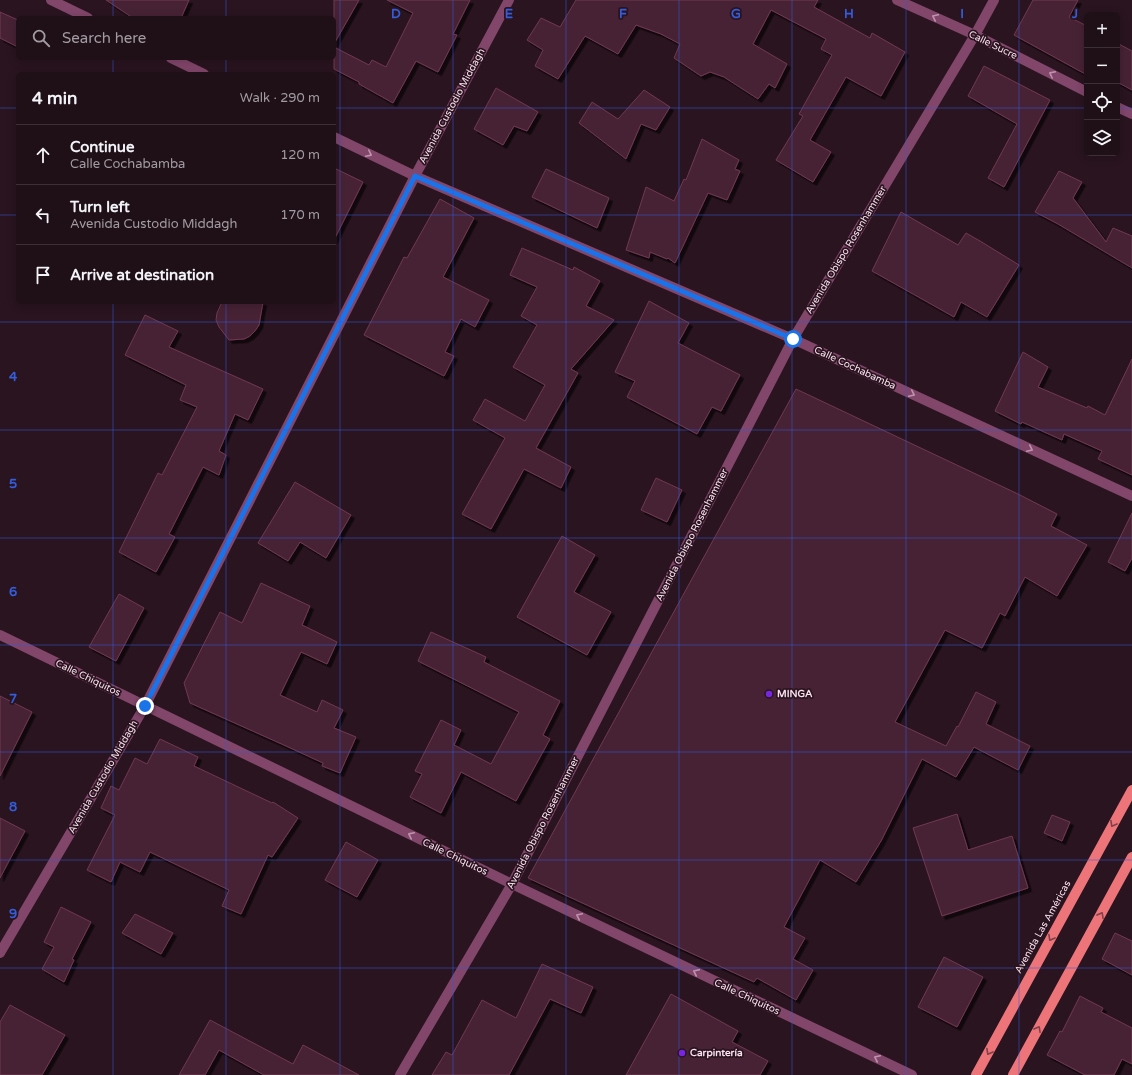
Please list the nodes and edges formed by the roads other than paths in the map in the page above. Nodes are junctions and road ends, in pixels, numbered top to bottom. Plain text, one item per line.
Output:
1 (51, 0) edge
2 (509, 0) edge
3 (897, 0) edge
4 (994, 0) edge
5 (84, 16) edge
6 (974, 36) junction
7 (175, 60) edge
8 (200, 72) edge
9 (1084, 91) edge
10 (1120, 108) edge
11 (1132, 114) edge
12 (336, 138) edge
13 (415, 176) junction
14 (793, 339) junction
15 (1132, 496) edge
16 (0, 635) edge
17 (145, 706) junction
18 (1132, 790) edge
19 (1132, 857) edge
20 (512, 884) junction
21 (0, 953) edge
22 (400, 1075) edge
23 (912, 1075) edge
24 (976, 1075) edge
25 (1013, 1075) edge

1 - 5 street
2 - 13 street, Avenida Custodio Middagh
6 -> 3 street, Calle Sucre
4 - 6 street, Avenida Obispo Rosenhammer
9 -> 6 street, Calle Sucre
6 - 14 street, Avenida Obispo Rosenhammer
7 - 8 street
10 - 11 street
12 -> 13 street, Calle Cochabamba
13 - 14 street, Calle Cochabamba
13 - 17 street, Avenida Custodio Middagh
14 -> 15 street, Calle Cochabamba
14 - 20 street, Avenida Obispo Rosenhammer
16 - 17 street, Calle Chiquitos
20 -> 17 street, Calle Chiquitos
17 - 21 street, Avenida Custodio Middagh
18 -> 24 main road, Avenida Las Américas
25 -> 19 main road
20 - 22 street, Avenida Obispo Rosenhammer
23 -> 20 street, Calle Chiquitos

